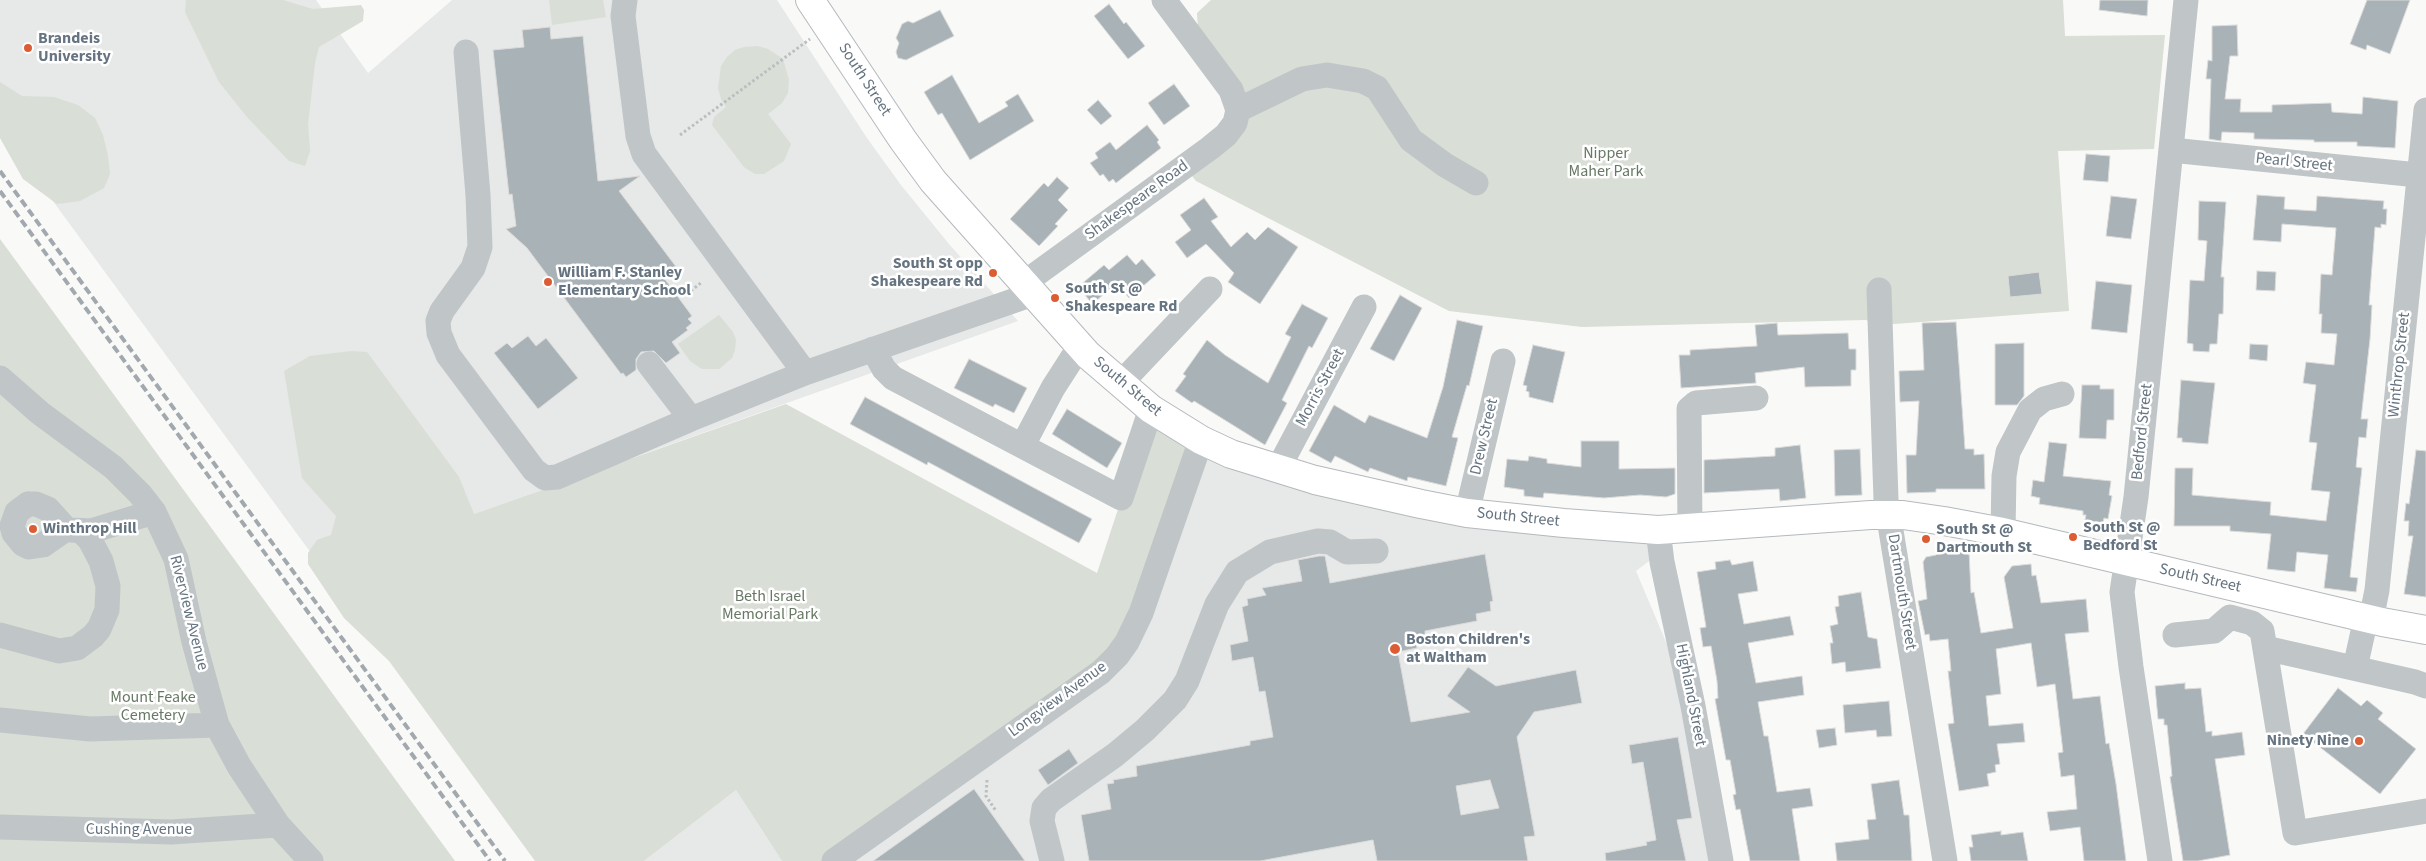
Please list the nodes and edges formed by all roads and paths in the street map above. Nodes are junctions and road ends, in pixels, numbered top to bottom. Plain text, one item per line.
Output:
1 (625, 0) edge
2 (810, 0) edge
3 (1164, 0) edge
4 (2186, 0) edge
5 (810, 39) dead end
6 (466, 52) dead end
7 (1238, 110) junction
8 (2426, 110) edge
9 (680, 136) dead end
10 (2171, 150) junction
11 (2418, 175) junction
12 (1476, 183) dead end
13 (702, 282) dead end
14 (1028, 288) junction
15 (1210, 289) dead end
16 (1879, 290) dead end
17 (687, 294) dead end
18 (1364, 307) dead end
19 (1080, 346) junction
20 (873, 349) junction
21 (1503, 361) dead end
22 (649, 364) dead end
23 (805, 373) junction
24 (0, 378) edge
25 (1120, 384) junction
26 (2062, 394) dead end
27 (1756, 398) dead end
28 (1151, 409) junction
29 (692, 419) junction
30 (1201, 440) junction
31 (1022, 445) junction
32 (1278, 470) junction
33 (154, 512) junction
34 (1467, 512) junction
35 (1888, 514) junction
36 (1690, 528) junction
37 (1658, 530) junction
38 (2003, 532) junction
39 (1376, 551) dead end
40 (2126, 561) junction
41 (2369, 619) junction
42 (2426, 630) edge
43 (0, 635) edge
44 (2174, 635) dead end
45 (2266, 648) junction
46 (2355, 668) junction
47 (2426, 686) edge
48 (0, 720) edge
49 (217, 725) junction
50 (983, 775) dead end
51 (996, 811) dead end
52 (2426, 811) edge
53 (278, 825) junction
54 (0, 827) edge
55 (305, 858) edge
56 (834, 861) edge
57 (1052, 861) edge
58 (1721, 861) edge
59 (1945, 861) edge
60 (2160, 861) edge

1 - 23 street
2 - 14 main road, South Street
3 - 7 street
4 - 10 street, Bedford Street
5 - 9 path
6 - 29 street, Shakespeare Road
7 - 12 street
7 - 14 street, Shakespeare Road
8 - 11 street, Winthrop Street
10 - 11 street, Pearl Street
10 - 40 street, Bedford Street
11 - 41 street, Winthrop Street
13 - 17 path
14 - 19 main road, South Street
14 - 20 street, Shakespeare Road
15 - 25 street
16 - 35 street, Dartmouth Street
18 - 32 street, Morris Street
19 - 25 main road, South Street
19 - 31 street
20 - 23 street, Shakespeare Road
20 - 31 street
21 - 34 street, Drew Street
22 - 29 street
23 - 29 street, Shakespeare Road
24 - 33 street, Riverview Avenue
25 - 28 main road, South Street
26 - 38 street
27 - 36 street
28 - 30 main road, South Street
28 - 31 street
30 - 32 main road, South Street
30 - 56 street, Longview Avenue
32 - 34 main road, South Street
33 - 43 street
33 - 49 street, Riverview Avenue
34 - 37 main road, South Street
35 - 36 main road, South Street
35 - 38 main road, South Street
35 - 59 street, Dartmouth Street
36 - 37 main road, South Street
37 - 58 street, Highland Street
38 - 40 main road, South Street
39 - 57 street
40 - 41 main road, South Street
40 - 60 street, Bedford Street
41 - 42 main road, South Street
41 - 46 street, Winthrop Street
44 - 45 street
45 - 46 street
45 - 52 street
46 - 47 street
48 - 49 street
49 - 53 street, Riverview Avenue
50 - 51 path
53 - 54 street, Cushing Avenue
53 - 55 street, Riverview Avenue

